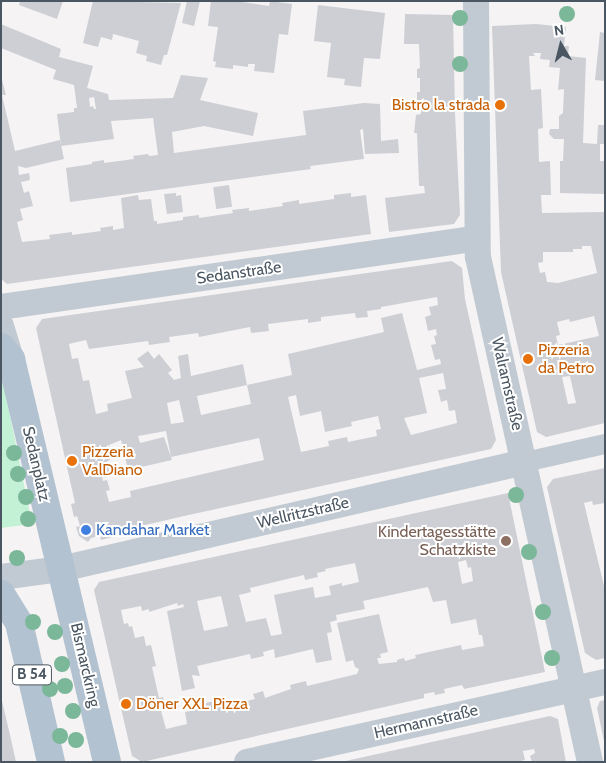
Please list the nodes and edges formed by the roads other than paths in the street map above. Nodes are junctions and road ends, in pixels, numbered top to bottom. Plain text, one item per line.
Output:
1 (476, 1) edge
2 (477, 238) junction
3 (1, 307) edge
4 (1, 326) edge
5 (6, 353) edge
6 (605, 444) edge
7 (526, 462) junction
8 (61, 569) junction
9 (1, 577) edge
10 (1, 594) edge
11 (605, 682) edge
12 (575, 688) junction
13 (52, 762) edge
14 (107, 762) edge
15 (247, 762) edge
16 (590, 762) edge

1 - 2 street, Walramstraße
2 - 3 street, Sedanstraße
2 - 7 street, Walramstraße
4 - 5 street, Sedanplatz
5 - 8 main road, Sedanplatz
6 - 7 street, Wellritzstraße
7 - 8 street, Wellritzstraße
7 - 12 street, Walramstraße
8 - 9 street, Wellritzstraße
8 - 14 main road, Bismarckring
10 - 13 main road, B 54
11 - 12 street, Hermannstraße
12 - 15 street, Hermannstraße
12 - 16 street, Walramstraße

